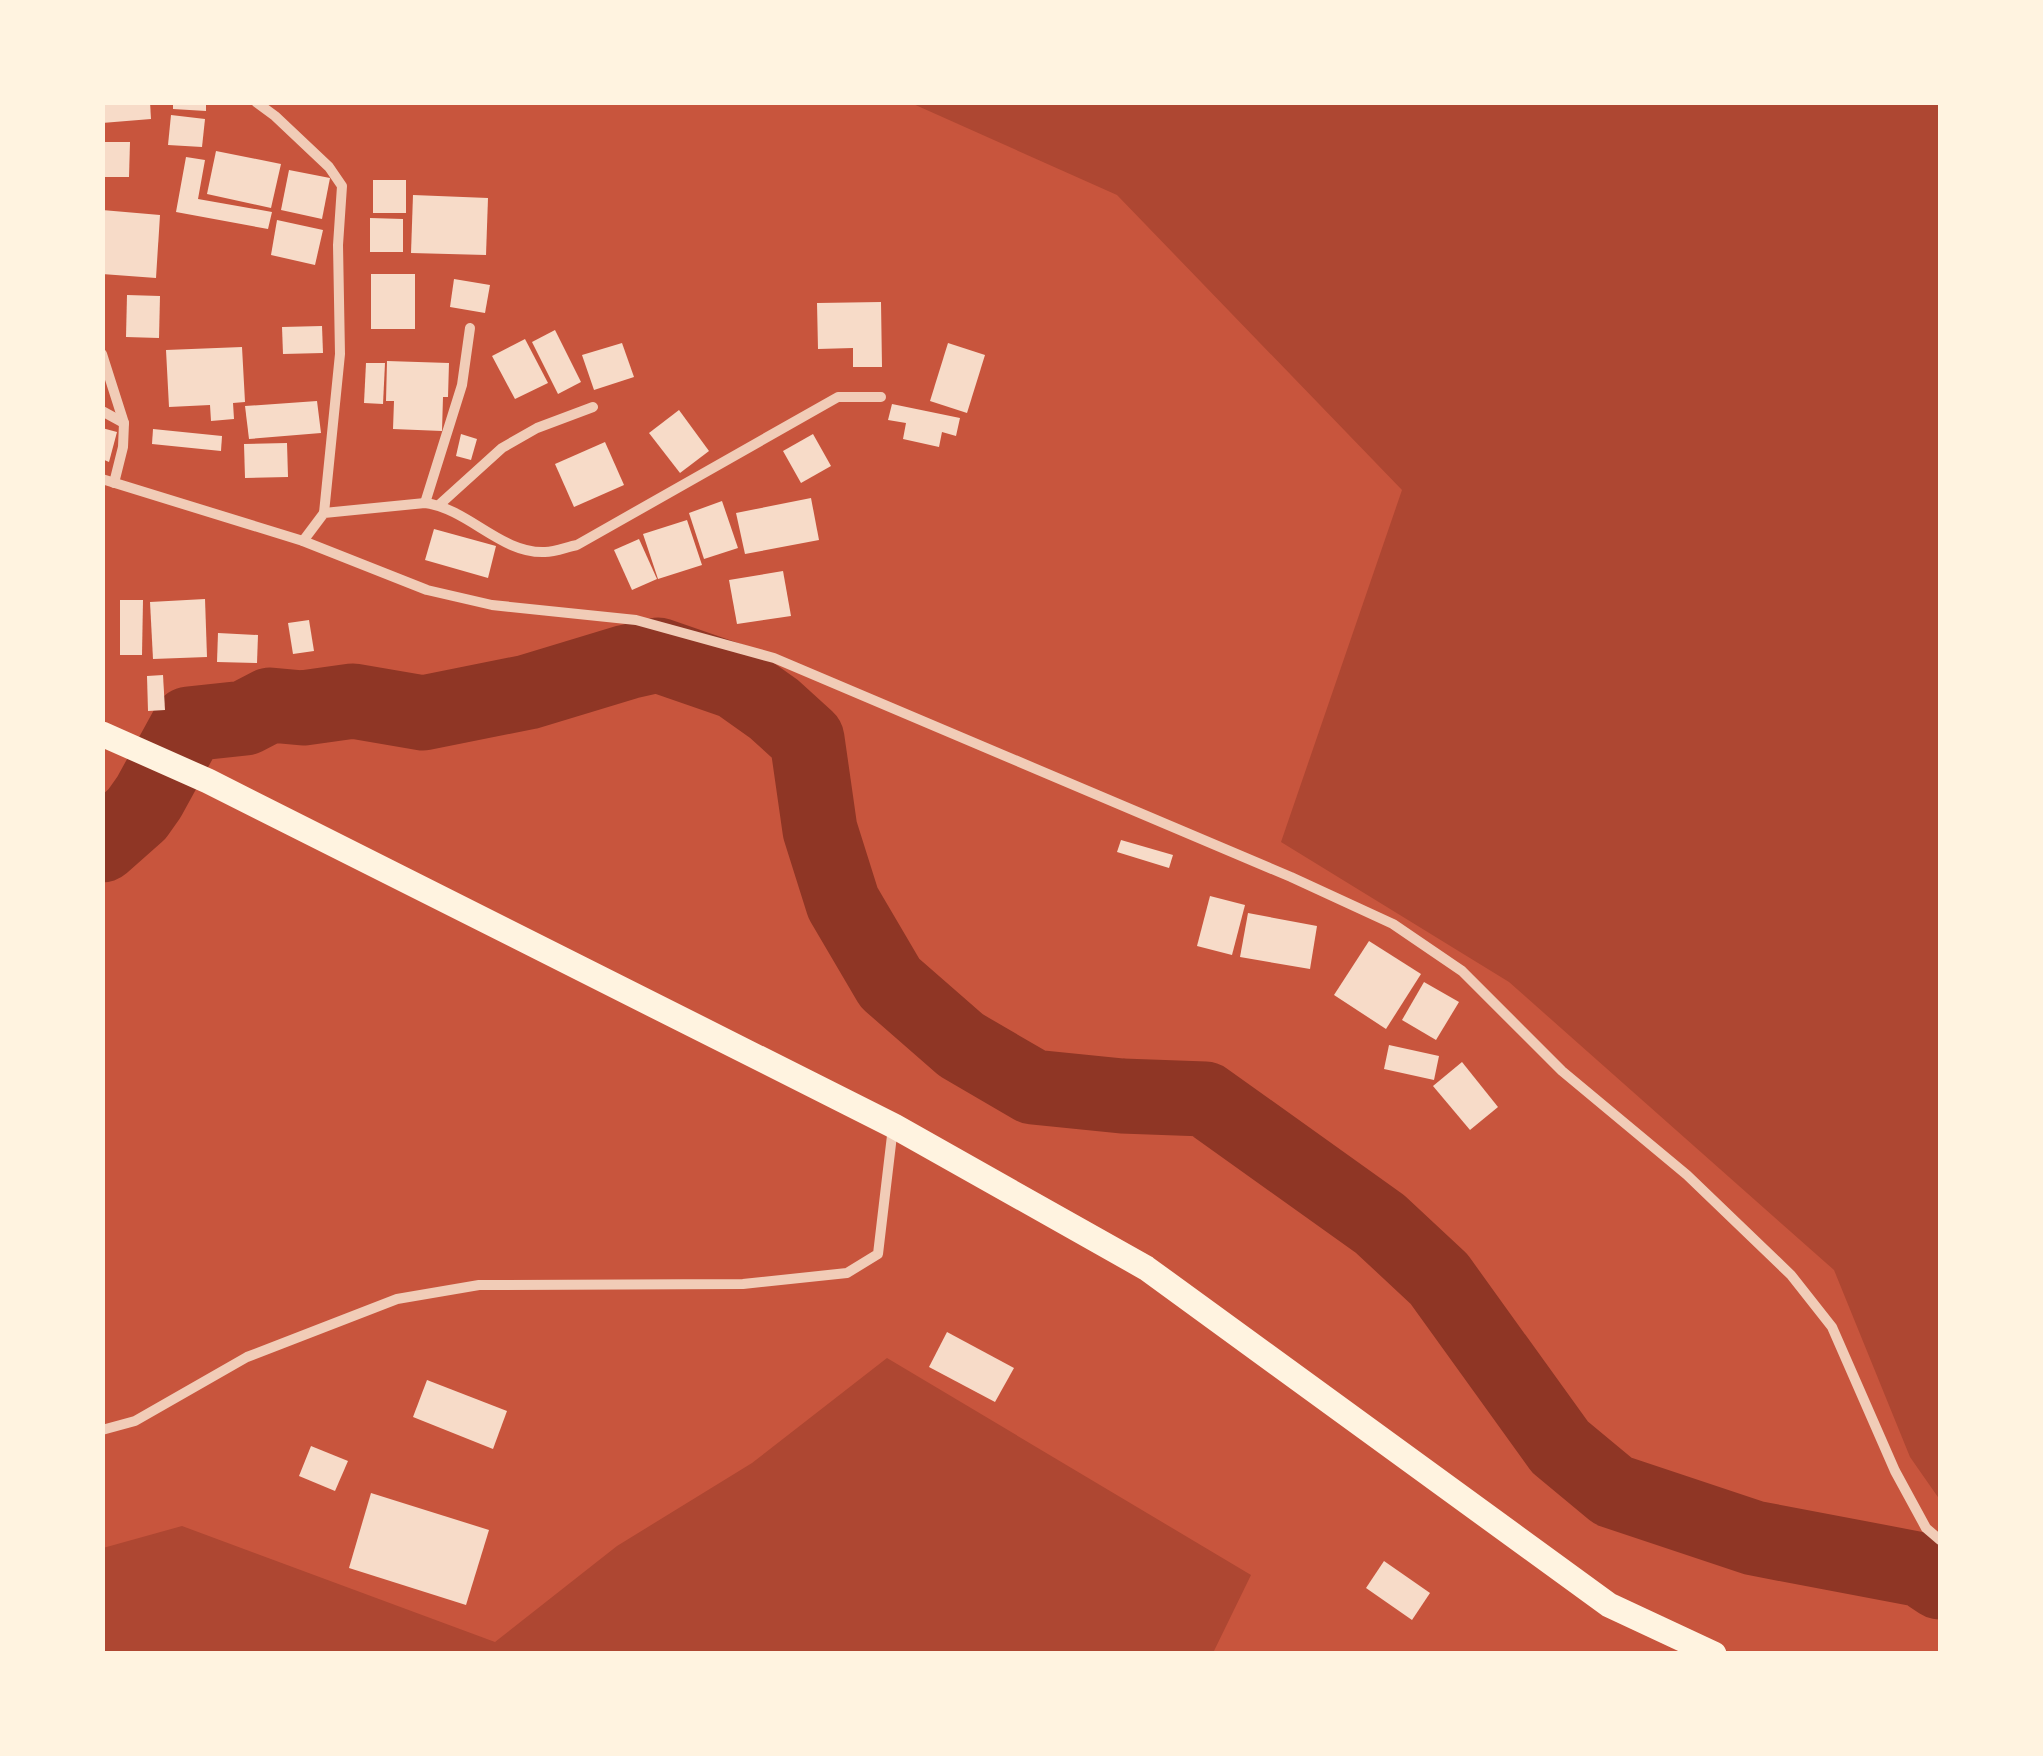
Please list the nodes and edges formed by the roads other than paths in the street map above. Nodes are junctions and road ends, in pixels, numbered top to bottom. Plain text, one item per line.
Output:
1 (256, 102) edge
2 (470, 328) dead end
3 (102, 354) edge
4 (881, 398) dead end
5 (594, 407) dead end
6 (102, 411) edge
7 (124, 423) junction
8 (108, 481) edge
9 (426, 504) junction
10 (439, 505) junction
11 (324, 513) junction
12 (303, 542) junction
13 (108, 736) edge
14 (894, 1126) junction
15 (102, 1430) edge
16 (1940, 1540) edge
17 (1714, 1654) edge

1 - 11 street
2 - 9 street
3 - 7 street
4 - 10 street
5 - 10 street
6 - 7 street
7 - 8 street
8 - 12 street
9 - 10 street
9 - 11 street
11 - 12 street
12 - 16 street
13 - 14 main road
14 - 15 street
14 - 17 main road

